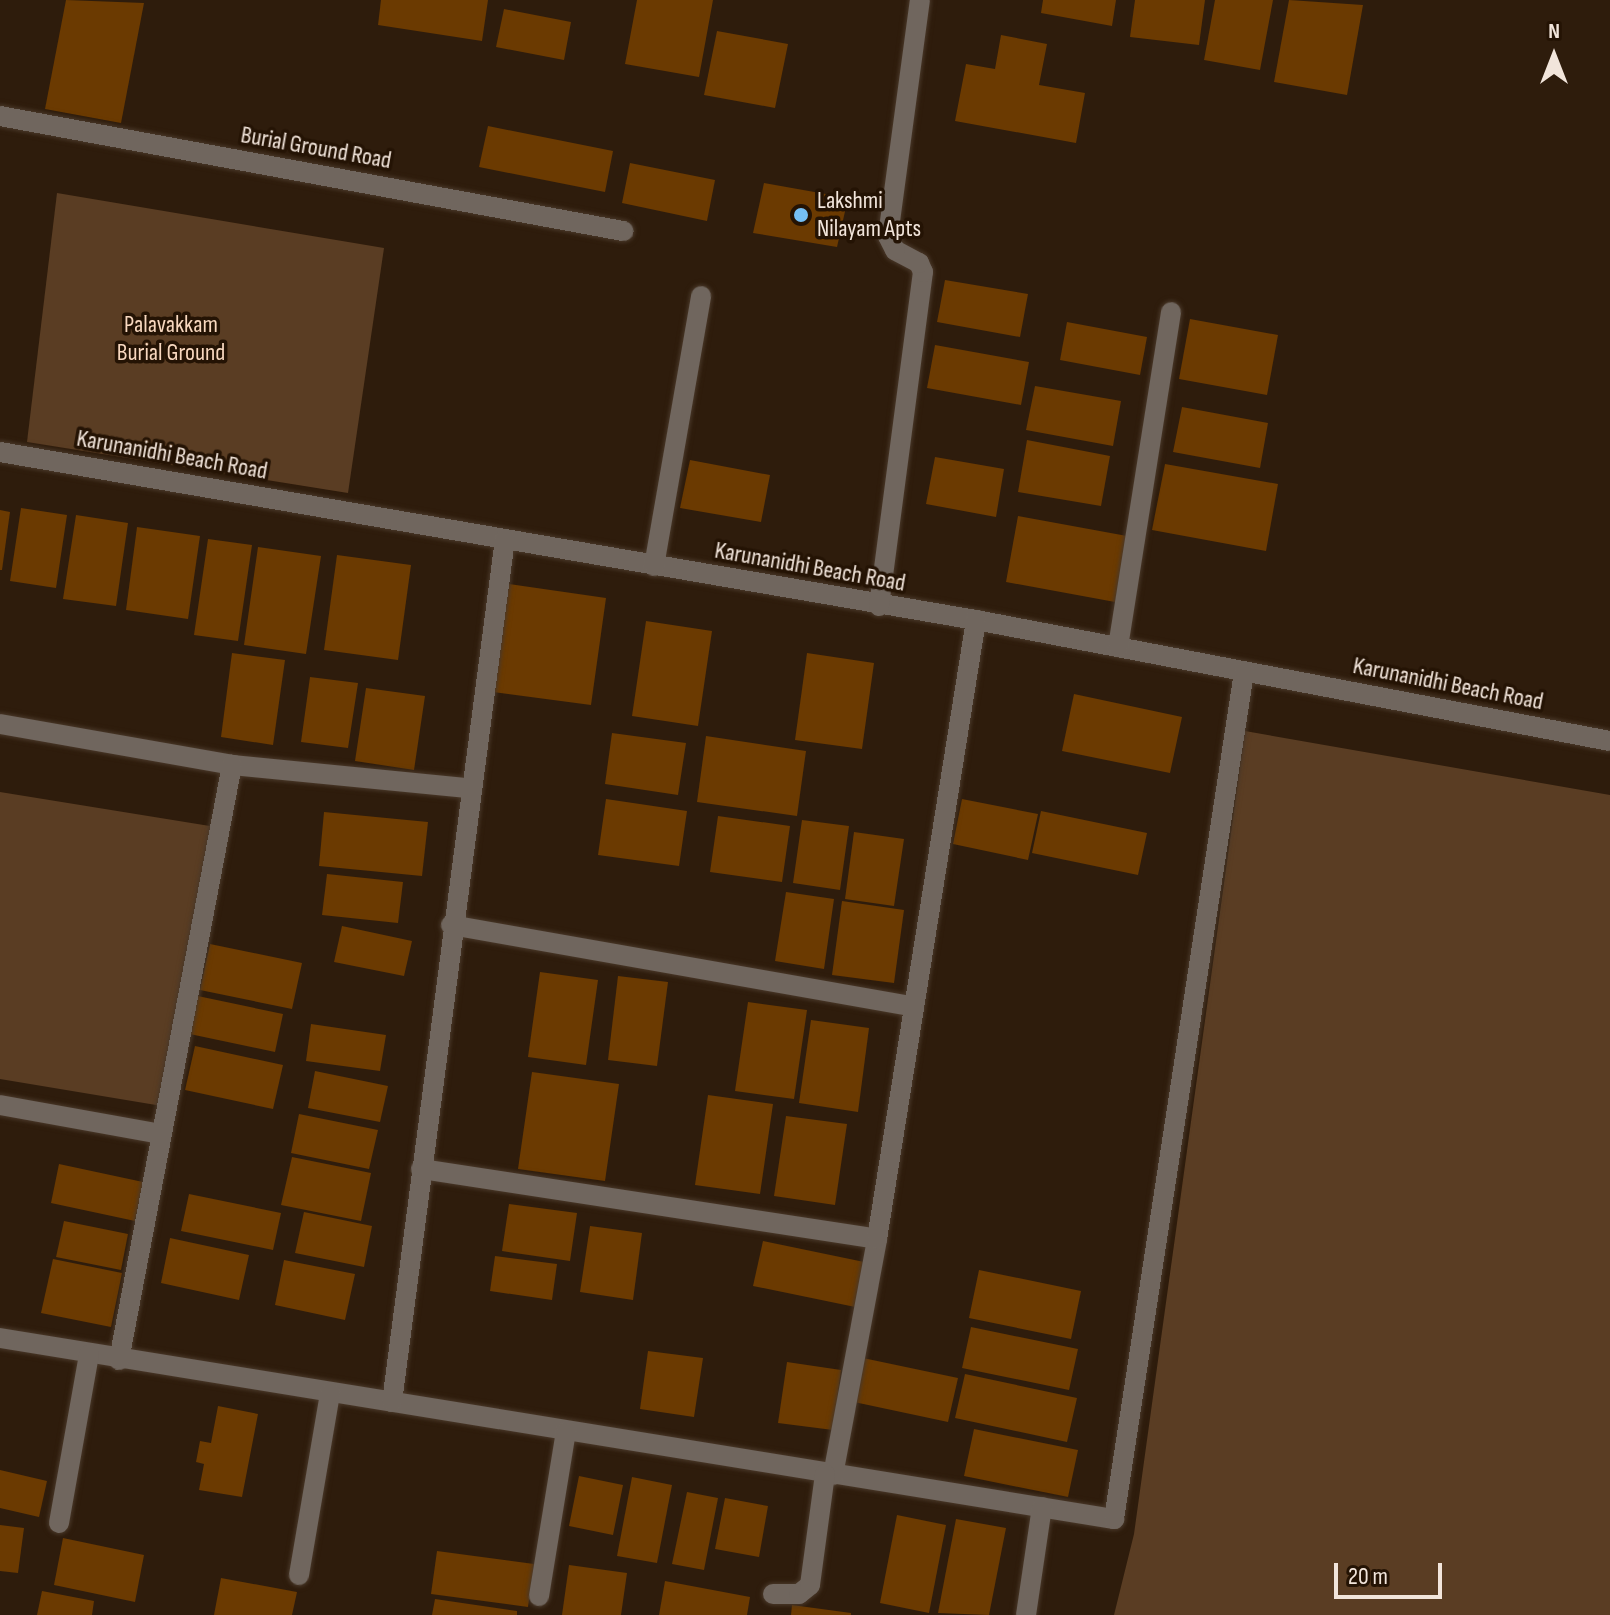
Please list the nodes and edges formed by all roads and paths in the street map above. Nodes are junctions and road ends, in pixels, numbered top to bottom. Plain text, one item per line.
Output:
1 (920, 0) edge
2 (0, 116) edge
3 (623, 231) dead end
4 (701, 296) dead end
5 (1171, 312) dead end
6 (0, 452) edge
7 (505, 539) junction
8 (654, 566) junction
9 (879, 606) junction
10 (976, 620) junction
11 (1118, 647) junction
12 (1244, 672) junction
13 (0, 724) edge
14 (1610, 741) edge
15 (232, 765) junction
16 (468, 788) junction
17 (451, 925) junction
18 (914, 1007) junction
19 (0, 1105) edge
20 (161, 1134) junction
21 (421, 1169) junction
22 (877, 1239) junction
23 (0, 1338) edge
24 (89, 1355) junction
25 (119, 1360) junction
26 (330, 1393) junction
27 (392, 1402) junction
28 (566, 1431) junction
29 (829, 1474) junction
30 (1042, 1507) junction
31 (59, 1523) dead end
32 (299, 1575) dead end
33 (773, 1594) dead end
34 (539, 1596) dead end
35 (1026, 1615) edge

1 - 9 street
2 - 3 street, Burial Ground Road
4 - 8 street
5 - 11 street
6 - 7 street, Karunanidhi Beach Road
7 - 8 street, Karunanidhi Beach Road
7 - 16 street
8 - 9 street, Karunanidhi Beach Road
9 - 10 street, Karunanidhi Beach Road
10 - 11 street, Karunanidhi Beach Road
10 - 18 street
11 - 12 street, Karunanidhi Beach Road
12 - 14 street, Karunanidhi Beach Road
12 - 30 street
13 - 15 street
15 - 16 street
15 - 20 street
16 - 17 street
17 - 18 street
17 - 21 street
18 - 22 street
19 - 20 street
20 - 25 street
21 - 22 street
21 - 27 street
22 - 29 street
23 - 24 street
24 - 25 street
24 - 31 street
25 - 26 street
26 - 27 street
26 - 32 street
27 - 28 street
28 - 29 street
28 - 34 street
29 - 30 street
29 - 33 street
30 - 35 street

